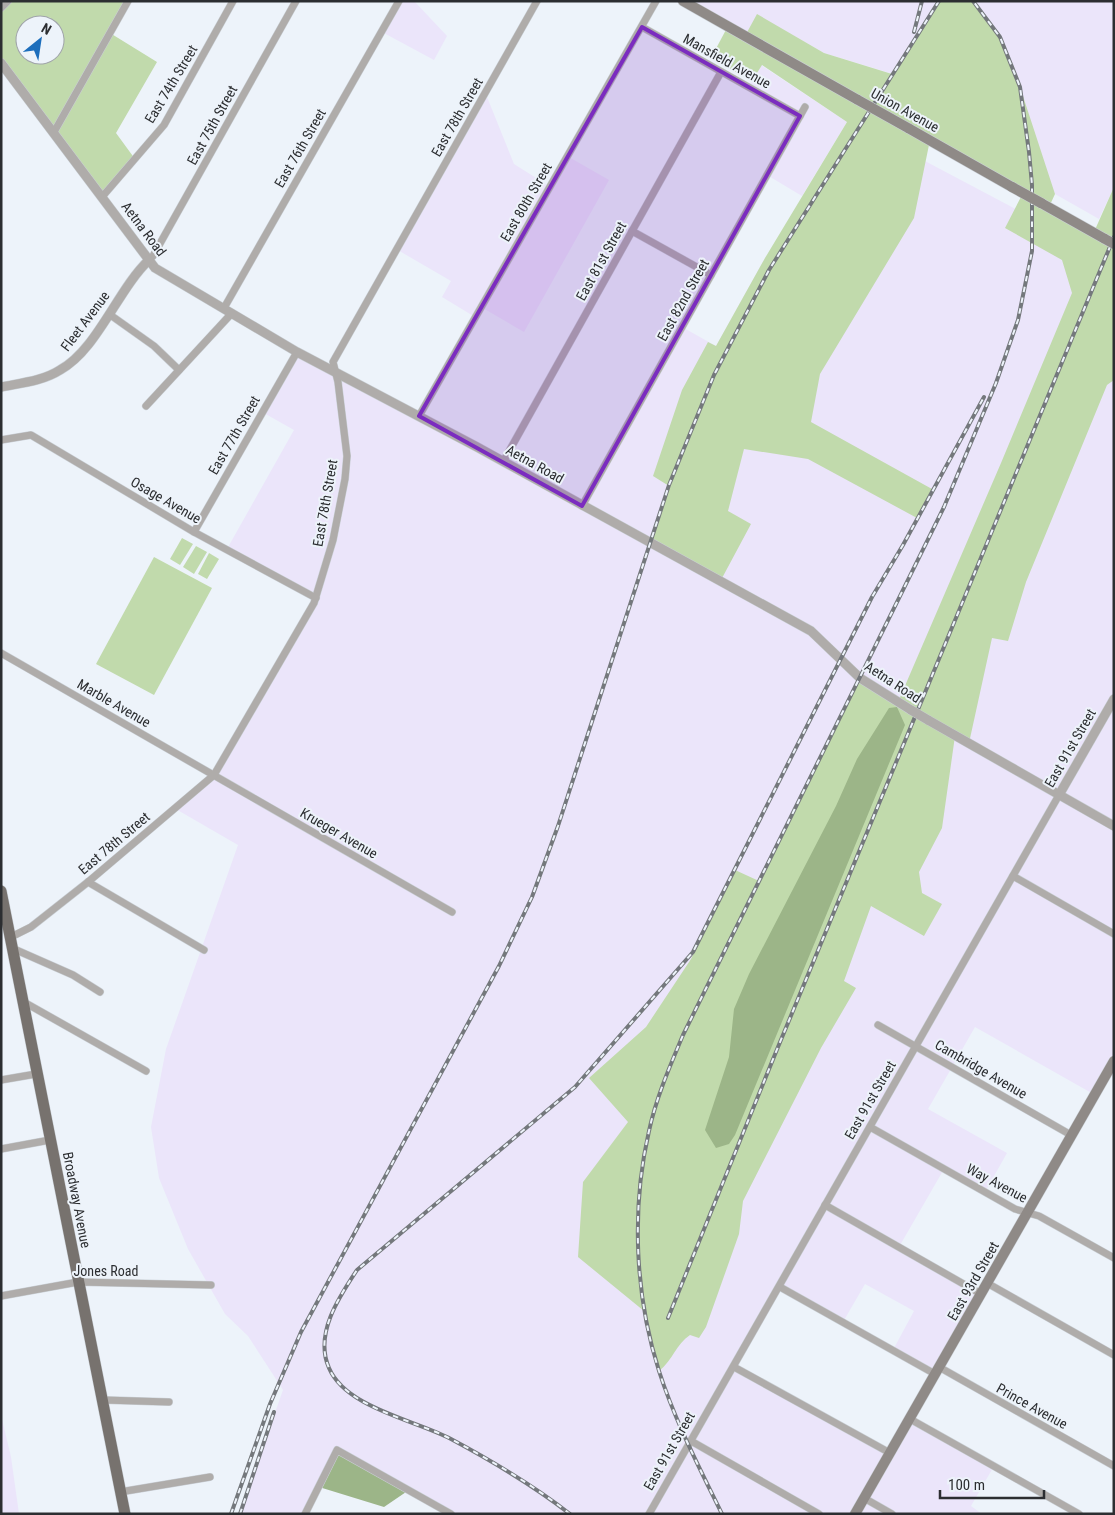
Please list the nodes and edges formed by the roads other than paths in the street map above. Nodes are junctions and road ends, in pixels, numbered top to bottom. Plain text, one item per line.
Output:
1 (8, 1) edge
2 (128, 1) edge
3 (233, 1) edge
4 (296, 1) edge
5 (399, 1) edge
6 (537, 1) edge
7 (656, 1) edge
8 (683, 1) edge
9 (1, 8) edge
10 (642, 27) junction
11 (1, 63) edge
12 (721, 72) junction
13 (805, 106) dead end
14 (800, 116) junction
15 (54, 132) junction
16 (102, 197) junction
17 (632, 231) junction
18 (1109, 241) edge
19 (149, 260) junction
20 (711, 275) junction
21 (224, 308) junction
22 (232, 313) junction
23 (108, 314) junction
24 (297, 352) junction
25 (179, 370) junction
26 (334, 371) junction
27 (1, 387) edge
28 (146, 406) dead end
29 (418, 416) junction
30 (1, 440) edge
31 (503, 462) junction
32 (582, 506) junction
33 (194, 532) junction
34 (316, 598) junction
35 (1, 653) edge
36 (1114, 699) edge
37 (214, 775) junction
38 (1059, 795) junction
39 (1114, 826) edge
40 (1013, 876) junction
41 (88, 882) junction
42 (1, 891) edge
43 (452, 912) dead end
44 (1114, 934) edge
45 (10, 937) junction
46 (14, 949) junction
47 (204, 950) dead end
48 (100, 992) dead end
49 (22, 1001) junction
50 (878, 1025) dead end
51 (917, 1047) junction
52 (1112, 1068) edge
53 (146, 1071) dead end
54 (36, 1074) junction
55 (1, 1080) edge
56 (870, 1127) junction
57 (1071, 1136) junction
58 (50, 1140) junction
59 (1, 1149) edge
60 (825, 1205) junction
61 (1027, 1213) junction
62 (1114, 1258) edge
63 (78, 1282) junction
64 (987, 1283) junction
65 (211, 1285) dead end
66 (780, 1287) junction
67 (981, 1294) junction
68 (1, 1296) edge
69 (1114, 1355) edge
70 (734, 1367) junction
71 (937, 1371) junction
72 (104, 1400) junction
73 (169, 1402) dead end
74 (910, 1419) junction
75 (691, 1441) junction
76 (890, 1453) junction
77 (1114, 1466) edge
78 (210, 1477) dead end
79 (120, 1492) junction
80 (864, 1498) junction
81 (125, 1514) edge
82 (305, 1514) edge
83 (451, 1514) edge
84 (649, 1514) edge
85 (819, 1514) edge
86 (855, 1514) edge
87 (892, 1514) edge
88 (1079, 1514) edge

1 - 9 street
2 - 15 street
3 - 16 street, East 74th Street
4 - 19 street, East 75th Street
5 - 21 street, East 76th Street
6 - 26 street, East 78th Street
7 - 10 street, East 80th Street
8 - 18 main road, Union Avenue, bridge
10 - 12 street, Mansfield Avenue
10 - 29 street, East 80th Street
11 - 15 street, Aetna Road
12 - 14 street, Mansfield Avenue
12 - 17 street, East 81st Street
13 - 14 street, East 82nd Street
14 - 20 street, East 82nd Street
15 - 16 street, Aetna Road
16 - 19 street, Aetna Road
17 - 20 street
17 - 31 street, East 81st Street
19 - 21 street, Aetna Road
19 - 23 street, Fleet Avenue
20 - 32 street, East 82nd Street
21 - 22 street, Aetna Road
22 - 24 street, Aetna Road
22 - 25 street
23 - 25 street
23 - 27 street, Fleet Avenue
24 - 26 street, Aetna Road
24 - 33 street, East 77th Street
25 - 28 street
26 - 29 street, Aetna Road
26 - 34 street, East 78th Street
29 - 31 street, Aetna Road
30 - 33 street, Osage Avenue
31 - 32 street, Aetna Road
32 - 38 street, Aetna Road, bridge
33 - 34 street, Osage Avenue
34 - 37 street, East 78th Street
35 - 37 street, Marble Avenue
36 - 38 street, East 91st Street
37 - 41 street, East 78th Street
37 - 43 street, Krueger Avenue
38 - 39 street, Aetna Road
38 - 40 street, East 91st Street
40 - 44 street
40 - 51 street, East 91st Street
41 - 45 street, East 78th Street
41 - 47 street
42 - 45 main road, Broadway Avenue
45 - 46 main road, Broadway Avenue
46 - 48 street
46 - 49 main road, Broadway Avenue
49 - 53 street
49 - 54 main road, Broadway Avenue
50 - 51 street, Cambridge Avenue
51 - 56 street, East 91st Street
51 - 57 street, Cambridge Avenue
52 - 57 main road, East 93rd Street
54 - 55 street
54 - 58 main road, Broadway Avenue
56 - 60 street, East 91st Street
56 - 61 street, Way Avenue
57 - 61 main road, East 93rd Street
58 - 59 street
58 - 63 main road, Broadway Avenue
60 - 66 street, East 91st Street
60 - 67 street
61 - 62 street, Way Avenue
61 - 64 main road, East 93rd Street
63 - 65 street, Jones Road
63 - 68 street, Jones Road
63 - 72 main road, Broadway Avenue
64 - 67 main road, East 93rd Street
64 - 69 street
66 - 70 street, East 91st Street
66 - 71 street, Prince Avenue
67 - 71 main road, East 93rd Street
70 - 75 street, East 91st Street
70 - 76 street
71 - 74 main road, East 93rd Street
71 - 77 street, Prince Avenue
72 - 73 street
72 - 79 main road, Broadway Avenue
74 - 76 main road, East 93rd Street
74 - 88 street
75 - 84 street, East 91st Street
75 - 85 street
76 - 80 main road, East 93rd Street
78 - 79 street
79 - 81 main road, Broadway Avenue
80 - 86 main road, East 93rd Street
80 - 87 street
82 - 83 street

